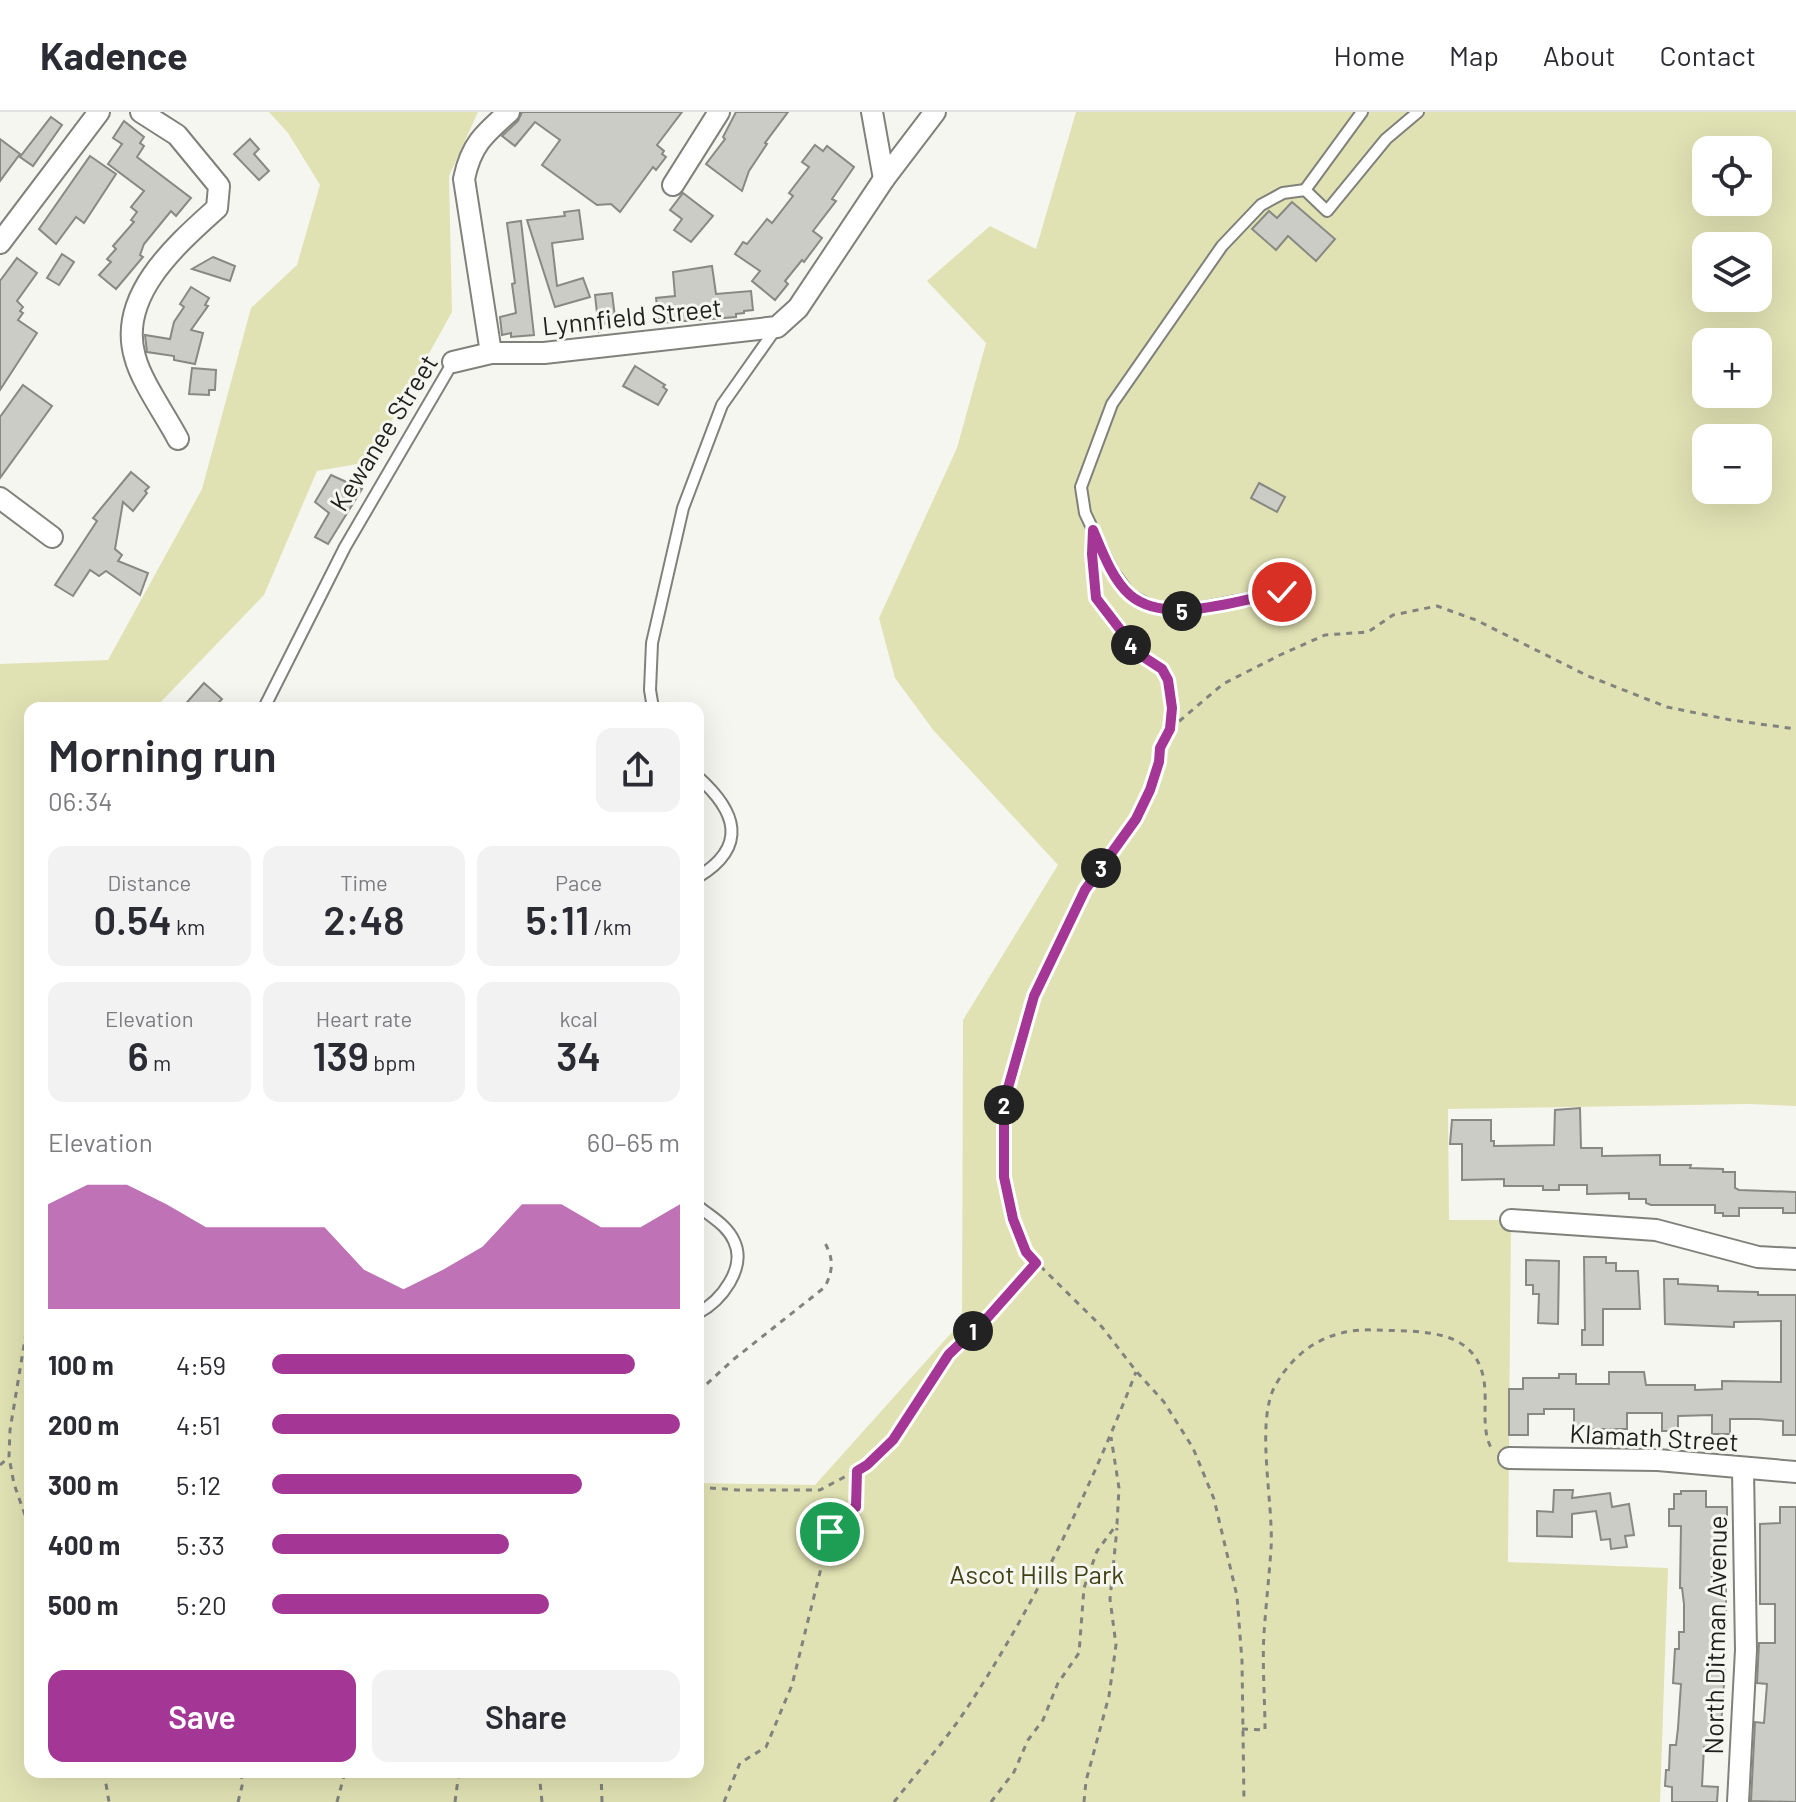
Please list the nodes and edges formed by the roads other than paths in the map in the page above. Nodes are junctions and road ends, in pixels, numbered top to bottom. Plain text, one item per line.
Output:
1 (99, 112) edge
2 (141, 112) edge
3 (509, 112) edge
4 (719, 112) edge
5 (872, 112) edge
6 (935, 112) edge
7 (1362, 112) edge
8 (1418, 112) edge
9 (884, 179) junction
10 (673, 185) dead end
11 (1305, 190) junction
12 (0, 243) edge
13 (777, 327) junction
14 (491, 353) junction
15 (453, 362) joint
16 (178, 439) dead end
17 (0, 498) edge
18 (52, 537) dead end
19 (1282, 592) dead end
20 (267, 702) edge
21 (652, 702) edge
22 (704, 782) edge
23 (704, 872) edge
24 (704, 1211) edge
25 (1511, 1220) dead end
26 (1796, 1259) edge
27 (704, 1310) edge
28 (1509, 1458) road end
29 (1743, 1469) junction
30 (1796, 1472) edge
31 (1738, 1802) edge

1 - 12 street
2 - 16 street
3 - 14 street
4 - 10 street
5 - 9 street
6 - 9 street
7 - 11 lane
8 - 11 lane
9 - 13 street
11 - 19 lane
13 - 14 street, Lynnfield Street
13 - 21 lane
14 - 15 street, Kewanee Street
15 - 20 lane, Kewanee Street
17 - 18 street
22 - 23 lane
24 - 27 lane
25 - 26 street
28 - 29 street, Klamath Street
29 - 30 street, Klamath Street
29 - 31 street, North Ditman Avenue

